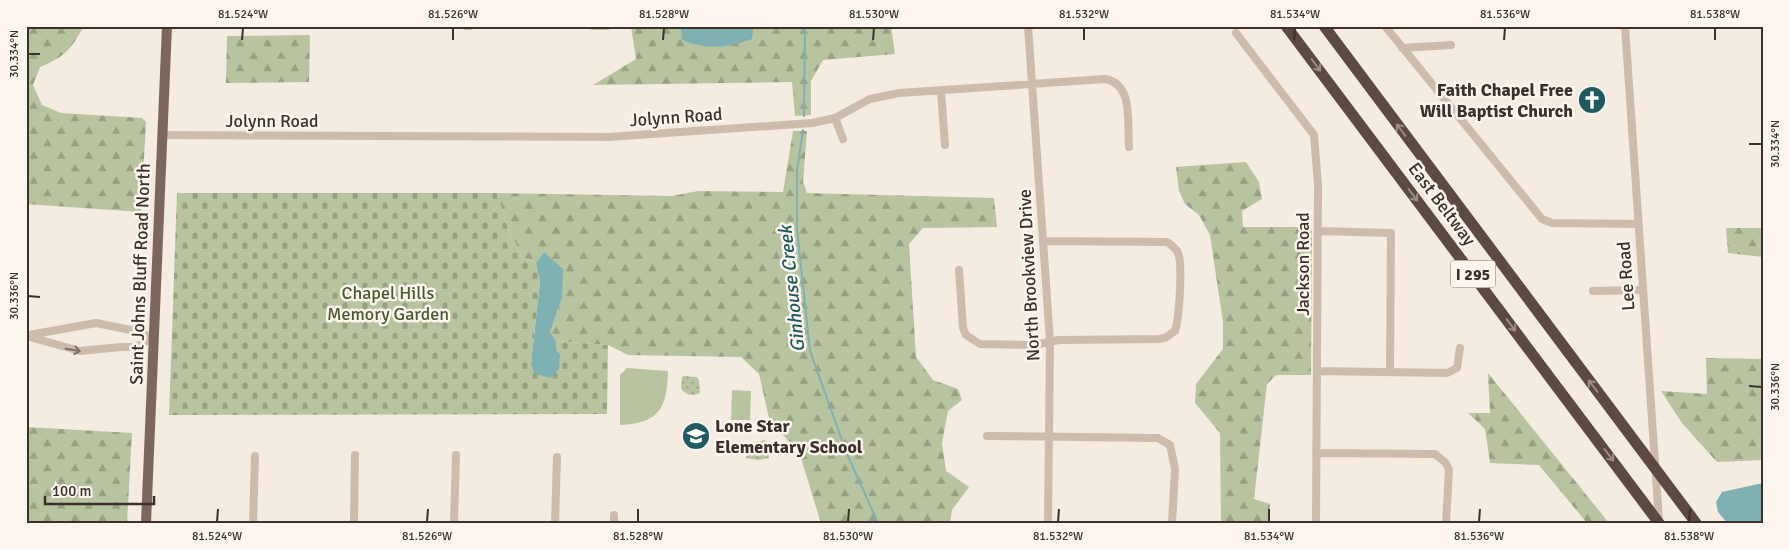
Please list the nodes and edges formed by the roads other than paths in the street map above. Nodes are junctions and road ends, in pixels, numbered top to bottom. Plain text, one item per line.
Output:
1 (167, 26) edge
2 (593, 26) edge
3 (607, 26) edge
4 (1028, 26) edge
5 (1286, 26) edge
6 (1324, 26) edge
7 (1385, 26) edge
8 (1625, 26) edge
9 (1236, 32) dead end
10 (1451, 45) dead end
11 (1402, 48) junction
12 (1031, 85) junction
13 (940, 91) junction
14 (835, 118) junction
15 (162, 135) junction
16 (843, 139) dead end
17 (945, 145) dead end
18 (1129, 147) dead end
19 (1638, 224) junction
20 (1318, 231) junction
21 (1043, 241) junction
22 (959, 270) dead end
23 (1642, 290) junction
24 (1593, 291) dead end
25 (26, 336) edge
26 (153, 338) junction
27 (1050, 341) junction
28 (1460, 348) dead end
29 (1317, 371) junction
30 (1390, 372) junction
31 (987, 436) dead end
32 (1048, 437) junction
33 (1316, 453) junction
34 (355, 455) dead end
35 (456, 455) dead end
36 (255, 456) dead end
37 (557, 457) dead end
38 (146, 523) edge
39 (253, 523) edge
40 (354, 523) edge
41 (454, 523) edge
42 (555, 523) edge
43 (1048, 523) edge
44 (1172, 523) edge
45 (1316, 523) edge
46 (1446, 523) edge
47 (1659, 523) edge
48 (1696, 523) edge

1 - 15 main road, Saint Johns Bluff Road North
2 - 3 street
4 - 12 street, North Brookview Drive
5 -> 47 highway, East Beltway / I 295
48 -> 6 highway, East Beltway / I 295
7 - 11 street
8 - 19 street, Lee Road
9 - 20 street, Jackson Road
10 - 11 street
11 - 19 street
12 - 13 street, Jolynn Road
12 - 18 street, Jolynn Road
12 - 21 street, North Brookview Drive
13 - 14 street, Jolynn Road
13 - 17 street
14 - 15 street, Jolynn Road
14 - 16 street
15 - 26 main road, Saint Johns Bluff Road North
19 - 23 street, Lee Road
20 - 29 street, Jackson Road
20 - 30 street
21 - 27 street, North Brookview Drive
21 - 27 street
22 - 27 street
23 - 24 street
23 - 47 street, Lee Road
25 - 26 street
25 -> 26 street
26 - 38 main road, Saint Johns Bluff Road North
27 - 32 street, North Brookview Drive
28 - 30 street
29 - 30 street
29 - 33 street, Jackson Road
31 - 32 street
32 - 43 street, North Brookview Drive
32 - 44 street
33 - 45 street, Jackson Road
33 - 46 street
34 - 40 street
35 - 41 street
36 - 39 street
37 - 42 street

